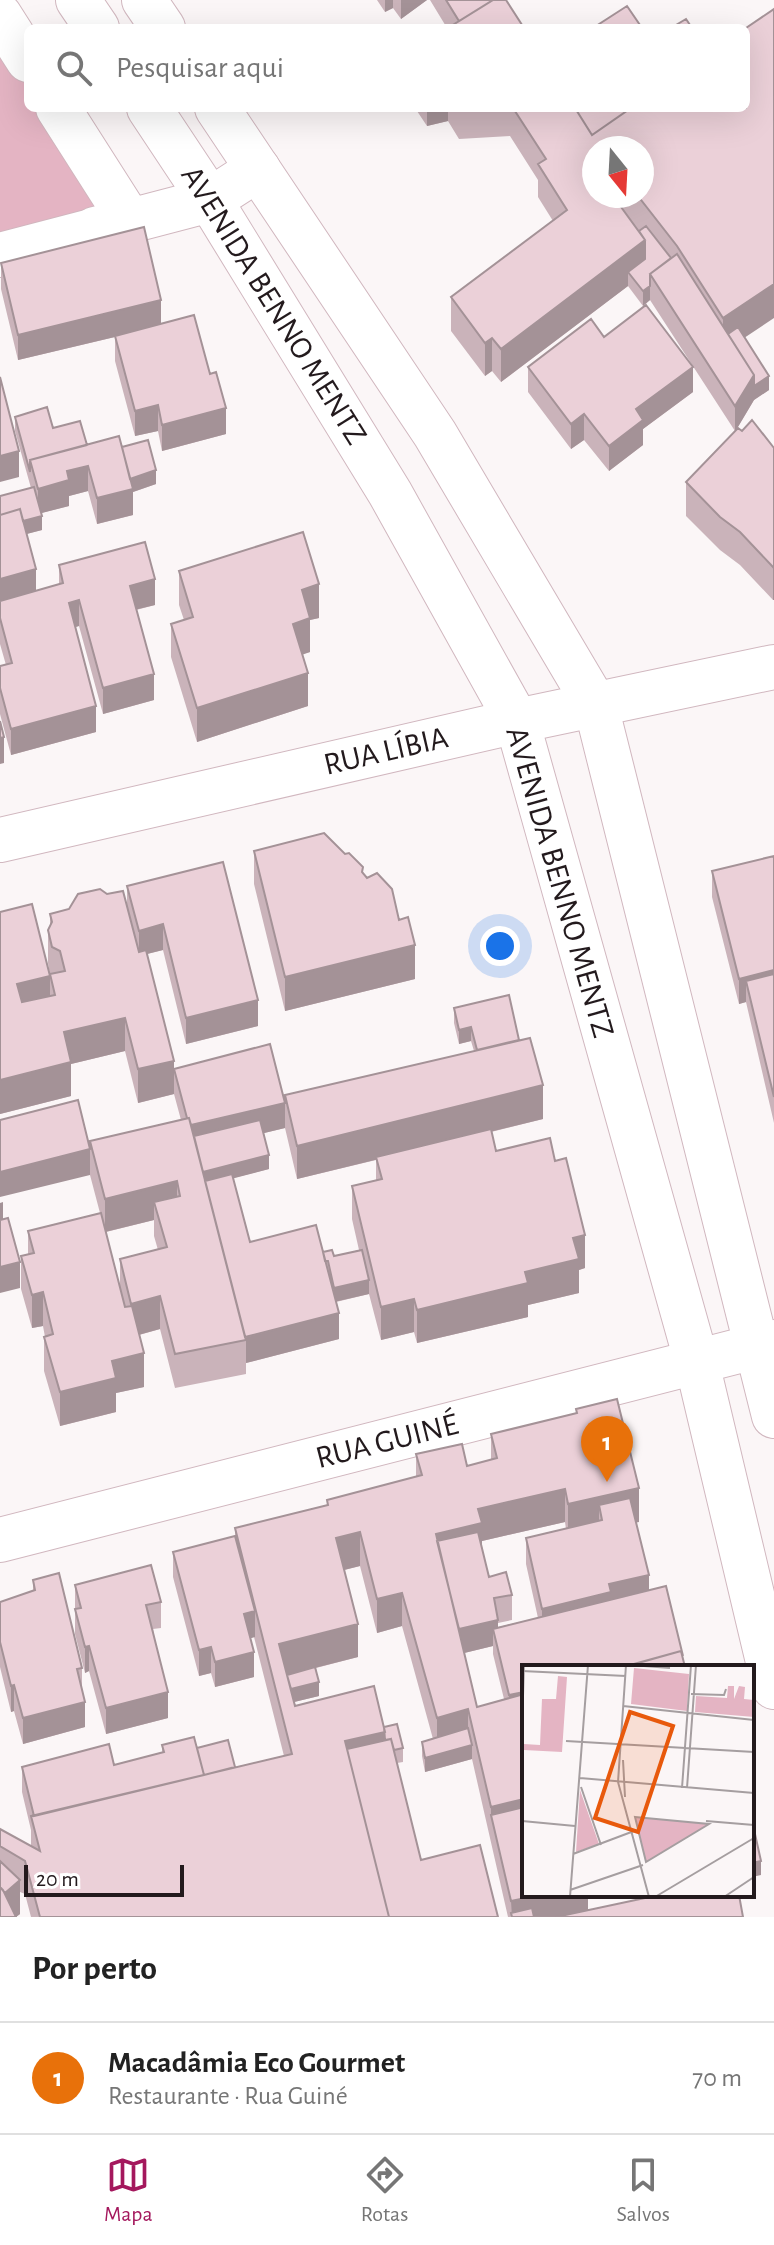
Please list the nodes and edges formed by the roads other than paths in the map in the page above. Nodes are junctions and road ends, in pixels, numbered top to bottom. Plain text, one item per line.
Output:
1 (78, 0) edge
2 (144, 0) edge
3 (0, 16) edge
4 (94, 24) edge
5 (160, 24) edge
6 (24, 54) edge
7 (61, 112) edge
8 (152, 112) edge
9 (220, 112) edge
10 (258, 169) junction
11 (210, 200) junction
12 (0, 253) edge
13 (774, 667) edge
14 (596, 706) junction
15 (517, 721) junction
16 (0, 840) edge
17 (766, 1344) edge
18 (697, 1363) junction
19 (774, 1416) edge
20 (0, 1540) edge
21 (774, 1687) edge

1 - 4 street
2 - 5 street
3 - 6 street
7 - 12 street
8 - 11 street, AVENIDA BENNO MENTZ
9 - 10 street, AVENIDA BENNO MENTZ
10 - 11 street
10 - 14 street, AVENIDA BENNO MENTZ
11 - 12 street
11 - 15 street, AVENIDA BENNO MENTZ
13 - 14 street, RUA LÍBIA
14 - 15 street, RUA LÍBIA
14 - 17 street, AVENIDA BENNO MENTZ
15 - 16 street, RUA LÍBIA
15 - 18 street, AVENIDA BENNO MENTZ
17 - 18 street, RUA GUINÉ
17 - 19 street, AVENIDA BENNO MENTZ
18 - 20 street, RUA GUINÉ
18 - 21 street, AVENIDA BENNO MENTZ

